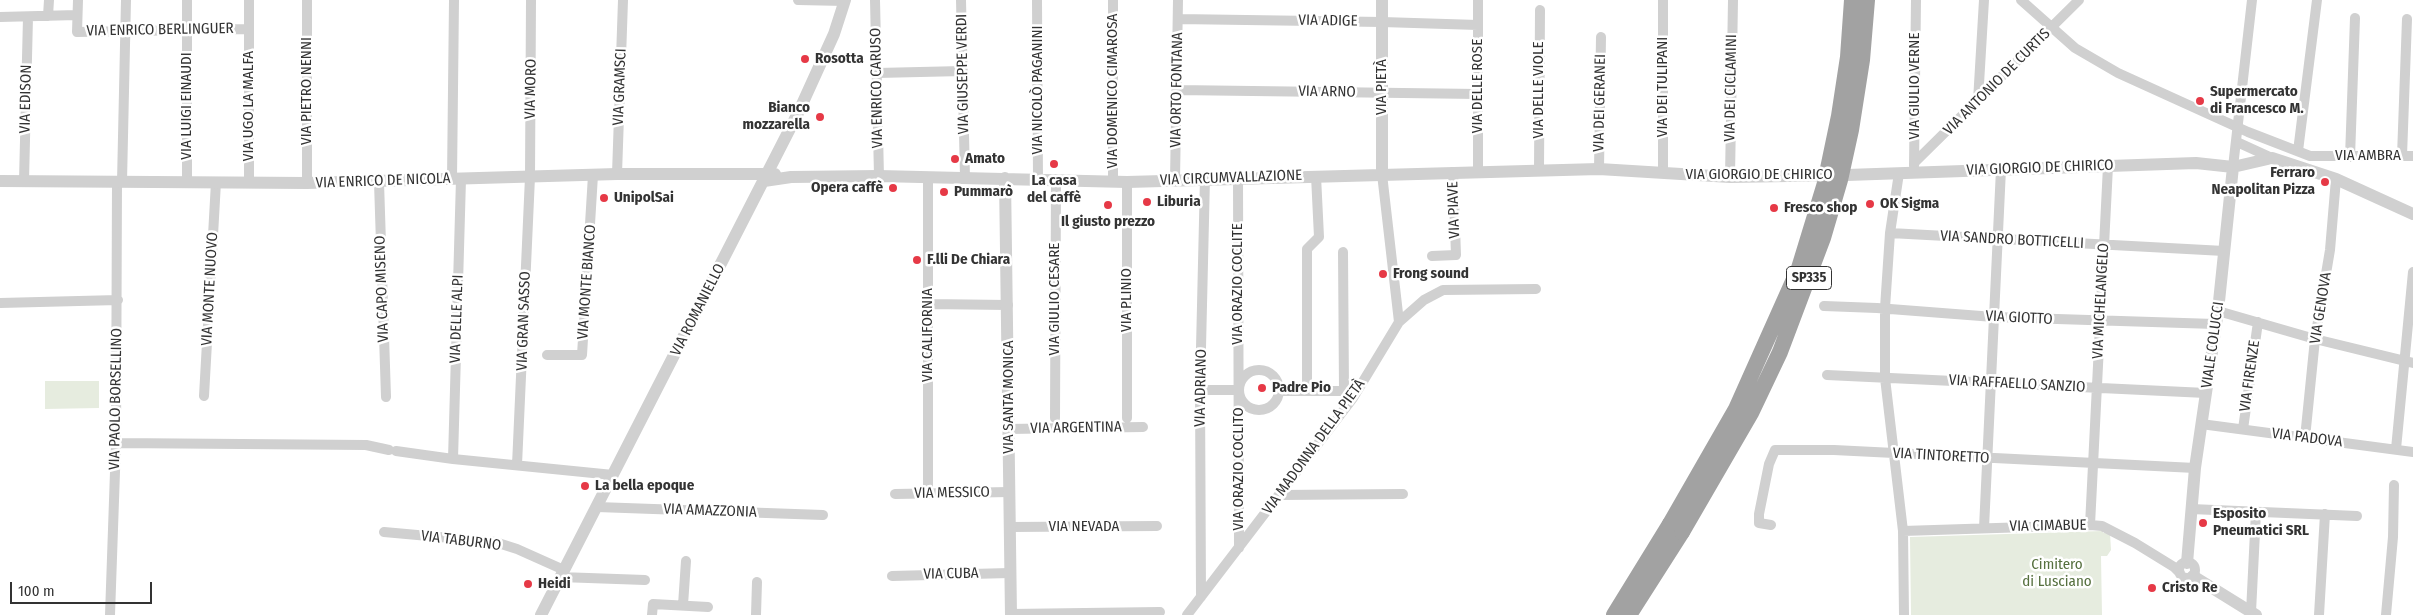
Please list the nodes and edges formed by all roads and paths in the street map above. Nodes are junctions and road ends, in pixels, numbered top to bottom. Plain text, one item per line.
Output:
1 (48, 0) edge
2 (78, 0) edge
3 (126, 0) edge
4 (187, 0) edge
5 (249, 0) edge
6 (307, 0) edge
7 (454, 0) edge
8 (532, 0) edge
9 (623, 0) edge
10 (798, 0) edge
11 (845, 0) edge
12 (875, 0) edge
13 (961, 0) edge
14 (1037, 0) edge
15 (1113, 0) edge
16 (1178, 0) edge
17 (1382, 0) edge
18 (1478, 0) edge
19 (1663, 0) edge
20 (1733, 0) edge
21 (1852, 0) edge
22 (1867, 0) edge
23 (1916, 0) edge
24 (1984, 0) edge
25 (2020, 0) edge
26 (2079, 0) edge
27 (2252, 0) edge
28 (2317, 0) edge
29 (1540, 10) dead end
30 (77, 15) junction
31 (48, 16) junction
32 (0, 17) edge
33 (28, 17) junction
34 (2355, 18) dead end
35 (2407, 18) dead end
36 (1178, 20) junction
37 (1382, 22) junction
38 (1478, 25) junction
39 (2051, 28) junction
40 (249, 29) junction
41 (187, 30) junction
42 (126, 31) junction
43 (1601, 37) dead end
44 (963, 71) junction
45 (877, 73) junction
46 (1177, 90) junction
47 (1382, 93) junction
48 (1478, 94) junction
49 (1978, 101) junction
50 (2238, 128) junction
51 (2237, 142) junction
52 (2298, 151) junction
53 (2350, 156) junction
54 (2402, 156) junction
55 (2413, 156) edge
56 (2272, 158) junction
57 (773, 162) junction
58 (2108, 166) junction
59 (2233, 167) junction
60 (1914, 168) junction
61 (1599, 169) junction
62 (2001, 169) junction
63 (1539, 170) junction
64 (1478, 171) junction
65 (1453, 172) junction
66 (1899, 173) junction
67 (617, 174) junction
68 (1382, 174) junction
69 (1667, 174) junction
70 (594, 175) junction
71 (788, 175) junction
72 (879, 176) junction
73 (1316, 176) junction
74 (530, 177) junction
75 (928, 177) junction
76 (1730, 177) junction
77 (765, 178) junction
78 (965, 178) junction
79 (1005, 178) junction
80 (1205, 178) junction
81 (1238, 178) junction
82 (457, 179) junction
83 (2336, 179) junction
84 (1038, 180) junction
85 (1176, 180) junction
86 (0, 181) edge
87 (24, 181) junction
88 (1056, 181) junction
89 (120, 182) junction
90 (187, 182) junction
91 (216, 182) junction
92 (249, 182) junction
93 (379, 182) junction
94 (1113, 182) junction
95 (1127, 182) junction
96 (307, 183) junction
97 (2413, 214) edge
98 (1890, 233) junction
99 (1998, 239) junction
100 (2104, 245) junction
101 (2224, 251) junction
102 (1344, 252) dead end
103 (1432, 256) dead end
104 (2413, 272) edge
105 (1536, 289) dead end
106 (118, 300) junction
107 (0, 303) edge
108 (928, 304) junction
109 (1008, 305) junction
110 (1824, 306) dead end
111 (1885, 308) junction
112 (1994, 317) junction
113 (2217, 317) junction
114 (2100, 321) junction
115 (1399, 322) junction
116 (2258, 322) junction
117 (2315, 339) junction
118 (547, 355) dead end
119 (2409, 362) edge
120 (1827, 375) dead end
121 (1885, 378) junction
122 (1991, 383) junction
123 (2097, 388) junction
124 (1200, 390) junction
125 (1238, 390) junction
126 (1307, 391) junction
127 (1344, 391) junction
128 (1357, 391) junction
129 (1279, 392) junction
130 (2206, 393) junction
131 (204, 396) dead end
132 (386, 397) dead end
133 (1055, 418) dead end
134 (1127, 418) dead end
135 (2201, 424) junction
136 (1143, 427) dead end
137 (1008, 428) junction
138 (2242, 430) junction
139 (2305, 438) junction
140 (116, 443) junction
141 (2396, 450) junction
142 (2413, 452) edge
143 (1894, 454) junction
144 (1987, 458) junction
145 (454, 459) junction
146 (2093, 463) junction
147 (517, 466) junction
148 (2195, 468) junction
149 (613, 475) junction
150 (2394, 485) dead end
151 (1010, 492) junction
152 (895, 494) dead end
153 (928, 494) junction
154 (1402, 494) dead end
155 (1279, 495) junction
156 (597, 507) junction
157 (2190, 509) junction
158 (2256, 512) junction
159 (2325, 514) junction
160 (823, 515) dead end
161 (2357, 516) dead end
162 (2090, 524) junction
163 (1771, 525) dead end
164 (1157, 526) dead end
165 (1011, 527) junction
166 (1676, 528) junction
167 (1984, 528) junction
168 (1903, 531) junction
169 (384, 532) dead end
170 (1239, 548) junction
171 (686, 561) dead end
172 (2187, 571) junction
173 (1010, 573) junction
174 (562, 574) junction
175 (892, 576) dead end
176 (645, 580) dead end
177 (757, 582) dead end
178 (1201, 597) junction
179 (683, 606) junction
180 (708, 607) dead end
181 (1160, 612) dead end
182 (2253, 613) edge
183 (1010, 614) edge
184 (110, 615) edge
185 (541, 615) edge
186 (652, 615) edge
187 (756, 615) edge
188 (1187, 615) edge
189 (1614, 615) edge
190 (1630, 615) edge
191 (1904, 615) edge
192 (2319, 615) edge
193 (2386, 615) edge

1 - 31 street
2 - 30 street
3 - 42 street, VIA PAOLO BORSELLINO
4 - 41 street, VIA LUIGI EINAUDI
5 - 40 street, VIA UGO LA MALFA
6 - 96 street, VIA PIETRO NENNI
7 - 82 street, VIA DELLE ALPI
8 - 74 street, VIA MORO
9 - 67 street, VIA GRAMSCI
10 - 11 street
11 - 57 street, VIA ROMANIELLO
12 - 45 street, VIA ENRICO CARUSO
13 - 44 street, VIA GIUSEPPE VERDI
14 - 84 street, VIA NICOLÒ PAGANINI
15 - 94 street, VIA DOMENICO CIMAROSA
16 - 36 street, VIA ORTO FONTANA
17 - 37 street, VIA PIETÀ
18 - 38 street, VIA DELLE ROSE
19 - 69 street, VIA DEI TULIPANI
20 - 76 street, VIA DEI CICLAMINI
21 - 166 highway, SP335, bridge
22 - 166 highway, SP335, bridge
23 - 60 street, VIA GIULIO VERNE
24 - 49 street
25 - 39 street, VIA AMBRA
26 - 39 street, VIA ANTONIO DE CURTIS
27 - 50 street, VIALE COLUCCI
28 - 52 street
29 - 63 street, VIA DELLE VIOLE
30 - 31 street, VIA ENRICO BERLINGUER
30 - 42 street, VIA ENRICO BERLINGUER
31 - 33 street, VIA ENRICO BERLINGUER
32 - 33 street, VIA ENRICO BERLINGUER
33 - 87 street, VIA EDISON
34 - 53 street
35 - 54 street
36 - 37 street, VIA ADIGE
36 - 46 street, VIA ORTO FONTANA
37 - 38 street, VIA ADIGE
37 - 47 street, VIA PIETÀ
38 - 48 street, VIA DELLE ROSE
39 - 49 street, VIA ANTONIO DE CURTIS
39 - 50 street, VIA AMBRA
40 - 41 street, VIA ENRICO BERLINGUER
40 - 92 street, VIA UGO LA MALFA
41 - 42 street, VIA ENRICO BERLINGUER
41 - 90 street, VIA LUIGI EINAUDI
42 - 89 street, VIA PAOLO BORSELLINO
43 - 61 street, VIA DEI GERANEI
44 - 45 street
44 - 78 street, VIA GIUSEPPE VERDI
45 - 72 street, VIA ENRICO CARUSO
46 - 47 street, VIA ARNO
46 - 85 street, VIA ORTO FONTANA
47 - 48 street, VIA ARNO
47 - 68 street, VIA PIETÀ
48 - 64 street, VIA DELLE ROSE
49 - 60 street, VIA ANTONIO DE CURTIS
50 - 51 street, VIALE COLUCCI
50 - 52 street, VIA AMBRA
51 - 56 street
51 - 59 street, VIALE COLUCCI
52 - 53 street, VIA AMBRA
53 - 54 street, VIA AMBRA
54 - 55 street, VIA AMBRA
56 - 59 street, VIA GIORGIO DE CHIRICO
56 - 83 street
57 - 71 street
57 - 77 street, VIA ROMANIELLO
58 - 59 street, VIA GIORGIO DE CHIRICO
58 - 62 street, VIA GIORGIO DE CHIRICO
58 - 100 street, VIA MICHELANGELO
59 - 101 street, VIALE COLUCCI
60 - 62 street, VIA GIORGIO DE CHIRICO
60 - 66 street, VIA GIORGIO DE CHIRICO
61 - 63 street, VIA CIRCUMVALLAZIONE
61 - 69 street, VIA CIRCUMVALLAZIONE
62 - 99 street
63 - 64 street, VIA CIRCUMVALLAZIONE
64 - 65 street, VIA CIRCUMVALLAZIONE
65 - 68 street, VIA CIRCUMVALLAZIONE
65 - 103 street, VIA PIAVE
66 - 76 street, VIA GIORGIO DE CHIRICO
66 - 98 street
67 - 70 street, VIA ENRICO DE NICOLA
67 - 77 street, VIA ENRICO DE NICOLA
68 - 73 street, VIA CIRCUMVALLAZIONE
68 - 115 street
69 - 76 street, VIA GIORGIO DE CHIRICO
70 - 74 street, VIA ENRICO DE NICOLA
70 - 118 street, VIA MONTE BIANCO
71 - 72 street, VIA CIRCUMVALLAZIONE
71 - 77 street, VIA CIRCUMVALLAZIONE
72 - 75 street, VIA CIRCUMVALLAZIONE
73 - 81 street, VIA CIRCUMVALLAZIONE
73 - 126 street
74 - 82 street, VIA ENRICO DE NICOLA
74 - 147 street, VIA GRAN SASSO
75 - 78 street, VIA CIRCUMVALLAZIONE
75 - 108 street, VIA CALIFORNIA
77 - 149 street, VIA ROMANIELLO
78 - 79 street, VIA CIRCUMVALLAZIONE
79 - 84 street, VIA CIRCUMVALLAZIONE
79 - 109 street, VIA SANTA MONICA
80 - 81 street, VIA CIRCUMVALLAZIONE
80 - 85 street, VIA CIRCUMVALLAZIONE
80 - 124 street, VIA ADRIANO
81 - 125 street, VIA ORAZIO COCLITE
82 - 93 street, VIA ENRICO DE NICOLA
82 - 145 street, VIA DELLE ALPI
83 - 97 street
83 - 117 street, VIA GENOVA
84 - 88 street, VIA CIRCUMVALLAZIONE
85 - 95 street, VIA CIRCUMVALLAZIONE
86 - 87 street, VIA ENRICO DE NICOLA
87 - 89 street, VIA ENRICO DE NICOLA
88 - 94 street, VIA CIRCUMVALLAZIONE
88 - 133 street, VIA GIULIO CESARE
89 - 90 street, VIA ENRICO DE NICOLA
89 - 106 street, VIA PAOLO BORSELLINO
90 - 91 street, VIA ENRICO DE NICOLA
91 - 92 street, VIA ENRICO DE NICOLA
91 - 131 street, VIA MONTE NUOVO
92 - 96 street, VIA ENRICO DE NICOLA
93 - 96 street, VIA ENRICO DE NICOLA
93 - 132 street, VIA CAPO MISENO
94 - 95 street, VIA CIRCUMVALLAZIONE
95 - 134 street, VIA PLINIO
98 - 99 street, VIA SANDRO BOTTICELLI
98 - 111 street
99 - 100 street, VIA SANDRO BOTTICELLI
99 - 112 street
100 - 101 street, VIA SANDRO BOTTICELLI
100 - 114 street, VIA MICHELANGELO
101 - 113 street, VIALE COLUCCI
102 - 127 street
104 - 119 street
105 - 115 street
106 - 107 street
106 - 140 street, VIA PAOLO BORSELLINO
108 - 109 street
108 - 153 street, VIA CALIFORNIA
109 - 137 street, VIA SANTA MONICA
110 - 111 street, VIA GIOTTO
111 - 112 street, VIA GIOTTO
111 - 121 street
112 - 114 street, VIA GIOTTO
112 - 122 street
113 - 114 street, VIA GIOTTO
113 - 116 street, VIA GIOTTO
113 - 130 street, VIALE COLUCCI
114 - 123 street, VIA MICHELANGELO
115 - 128 street, VIA MADONNA DELLA PIETÀ
116 - 117 street, VIA GIOTTO
116 - 138 street, VIA FIRENZE
117 - 119 street, VIA GIOTTO
117 - 139 street, VIA GENOVA
119 - 141 street
120 - 121 street, VIA RAFFAELLO SANZIO
121 - 122 street, VIA RAFFAELLO SANZIO
121 - 143 street
122 - 123 street, VIA RAFFAELLO SANZIO
122 - 144 street
123 - 130 street, VIA RAFFAELLO SANZIO
123 - 146 street, VIA MICHELANGELO
124 - 125 street
124 - 178 street, VIA ADRIANO
125 - 129 street
125 - 129 street
125 - 170 street, VIA ORAZIO COCLITO
126 - 127 street
126 - 129 street
127 - 128 street
128 - 155 street, VIA MADONNA DELLA PIETÀ
130 - 135 street, VIALE COLUCCI
135 - 138 street, VIA PADOVA
135 - 148 street, VIALE COLUCCI
136 - 137 street, VIA ARGENTINA
137 - 151 street, VIA SANTA MONICA
138 - 139 street, VIA PADOVA
139 - 141 street, VIA PADOVA
140 - 145 street
140 - 184 street, VIA PAOLO BORSELLINO
141 - 142 street, VIA PADOVA
143 - 144 street, VIA TINTORETTO
143 - 163 street, VIA TINTORETTO
143 - 168 street
144 - 146 street, VIA TINTORETTO
144 - 167 street
145 - 147 street
146 - 148 street, VIA TINTORETTO
146 - 162 street, VIA MICHELANGELO
147 - 149 street
148 - 157 street, VIALE COLUCCI
149 - 156 street, VIA ROMANIELLO
150 - 193 street
151 - 153 street, VIA MESSICO
151 - 165 street, VIA SANTA MONICA
152 - 153 street, VIA MESSICO
154 - 155 street
155 - 170 street, VIA MADONNA DELLA PIETÀ
156 - 160 street, VIA AMAZZONIA
156 - 174 street, VIA ROMANIELLO
157 - 158 street
157 - 172 street, VIALE COLUCCI
158 - 159 street
158 - 182 street
159 - 161 street
159 - 192 street
162 - 167 street, VIA CIMABUE
162 - 172 street, VIA CIMABUE
164 - 165 street, VIA NEVADA
165 - 173 street, VIA SANTA MONICA
166 - 189 highway, SP335
166 - 190 highway, SP335
167 - 168 street, VIA CIMABUE
168 - 191 street
169 - 174 street, VIA TABURNO
170 - 178 street, VIA MADONNA DELLA PIETÀ
171 - 179 street
172 - 182 street
173 - 175 street, VIA CUBA
173 - 183 street, VIA SANTA MONICA
174 - 176 street
174 - 185 street, VIA ROMANIELLO
177 - 187 street
178 - 188 street, VIA MADONNA DELLA PIETÀ
179 - 180 street
179 - 186 street
181 - 183 street

